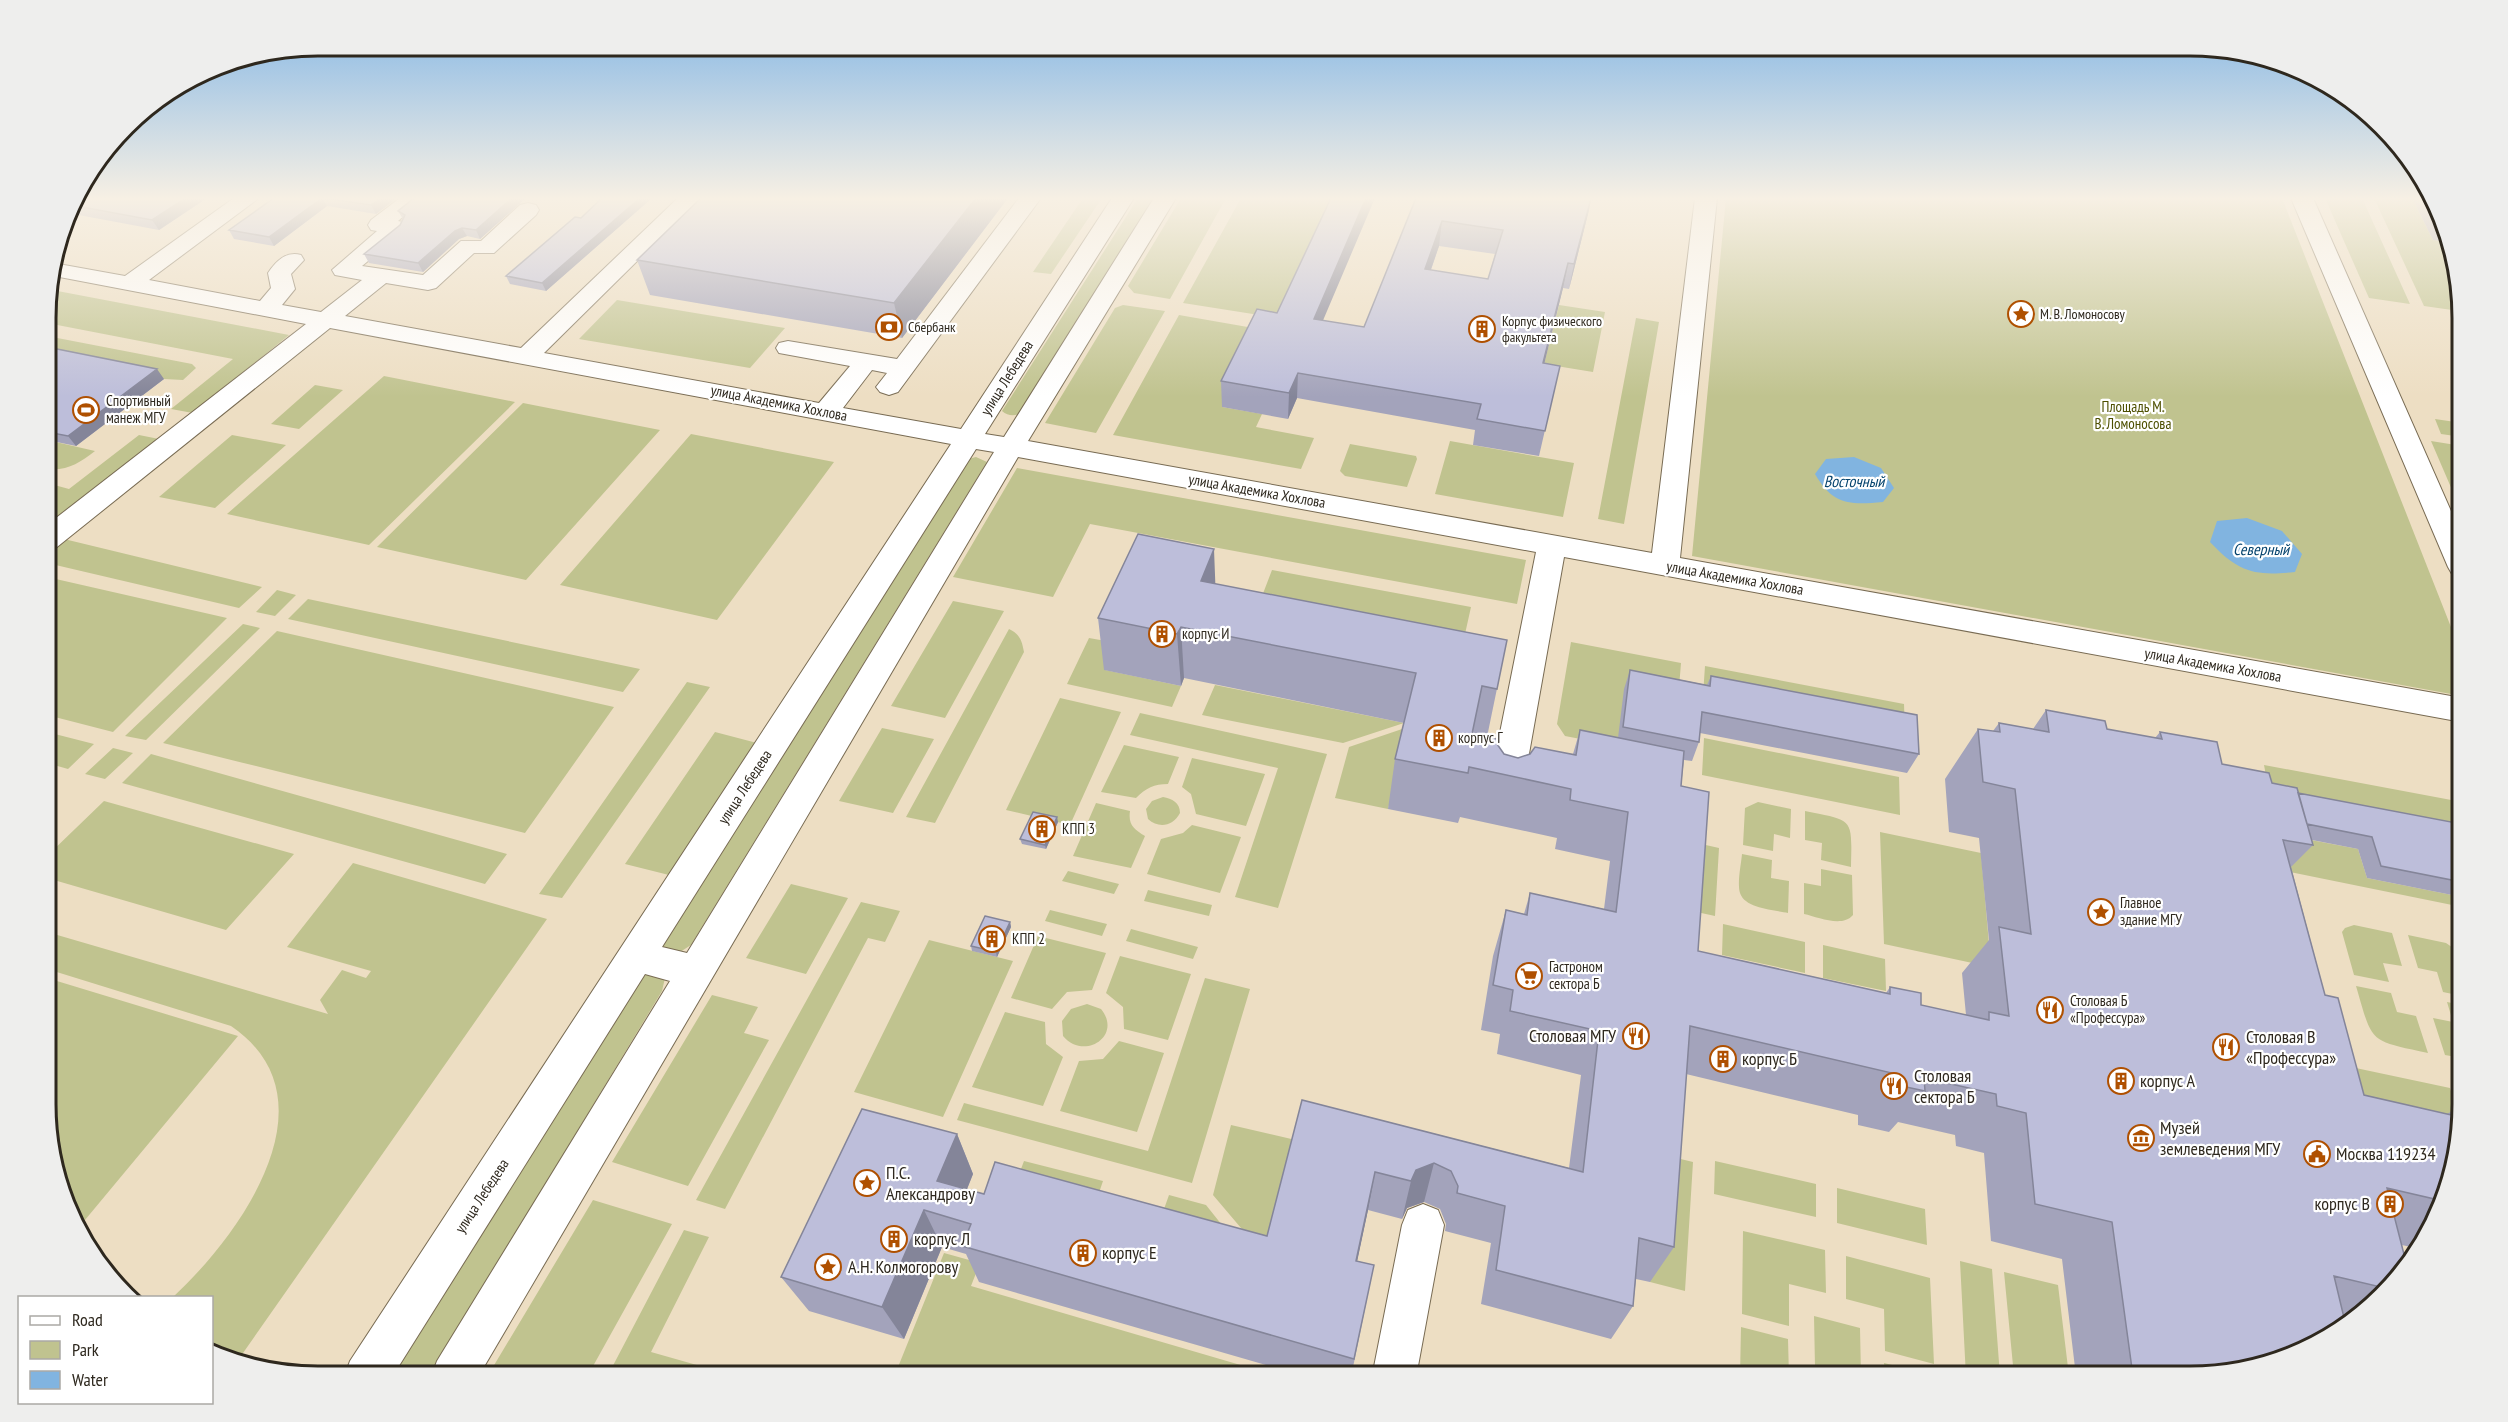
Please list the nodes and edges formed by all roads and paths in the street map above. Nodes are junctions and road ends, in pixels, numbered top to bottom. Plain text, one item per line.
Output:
1 (156, 264) edge
2 (288, 264) edge
3 (350, 264) edge
4 (449, 264) edge
5 (621, 264) edge
6 (980, 264) edge
7 (1079, 264) edge
8 (1124, 264) edge
9 (1699, 264) edge
10 (2331, 264) edge
11 (60, 271) edge
12 (381, 276) junction
13 (131, 282) junction
14 (1062, 291) junction
15 (1104, 297) junction
16 (267, 308) junction
17 (327, 319) junction
18 (788, 348) dead end
19 (526, 356) junction
20 (866, 362) junction
21 (826, 412) junction
22 (968, 439) junction
23 (1012, 446) junction
24 (56, 533) edge
25 (1552, 544) junction
26 (2452, 544) edge
27 (1665, 565) junction
28 (2452, 708) edge
29 (1505, 793) edge
30 (636, 956) junction
31 (696, 972) junction
32 (1423, 1225) edge
33 (373, 1366) edge
34 (460, 1366) edge
35 (1396, 1366) edge

1 - 13 street
2 - 16 street
3 - 12 street
4 - 12 street
5 - 19 street
6 - 20 street
7 - 14 street, улица Лебедева
8 - 15 street
9 - 27 street
10 - 26 street
11 - 13 street, улица Академика Хохлова
12 - 17 street
13 - 16 street, улица Академика Хохлова
14 - 15 street
14 - 22 street, улица Лебедева
15 - 23 street
16 - 17 street, улица Академика Хохлова
17 - 19 street, улица Академика Хохлова
17 - 24 street
18 - 20 street
19 - 21 street, улица Академика Хохлова
20 - 21 street
21 - 22 street, улица Академика Хохлова
22 - 23 street, улица Академика Хохлова
22 - 30 street, улица Лебедева
23 - 25 street, улица Академика Хохлова
23 - 31 street
25 - 27 street, улица Академика Хохлова
25 - 29 street
27 - 28 street, улица Академика Хохлова
30 - 31 street
30 - 33 street, улица Лебедева
31 - 34 street
32 - 35 street

